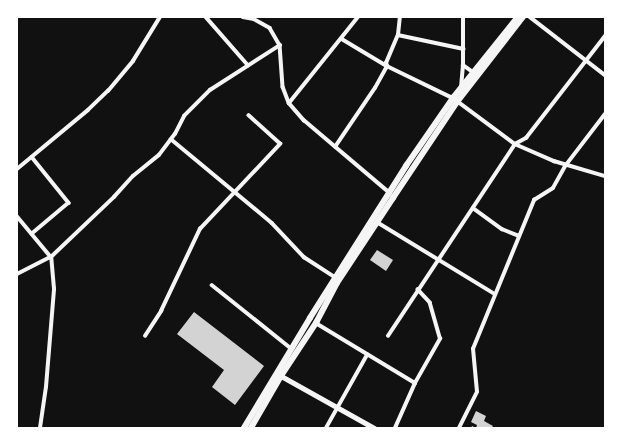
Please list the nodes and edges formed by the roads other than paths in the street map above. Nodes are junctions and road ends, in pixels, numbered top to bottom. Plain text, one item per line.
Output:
1 (160, 17) edge
2 (206, 17) edge
3 (243, 17) edge
4 (358, 17) edge
5 (400, 17) edge
6 (463, 17) edge
7 (518, 17) edge
8 (523, 17) edge
9 (530, 17) edge
10 (398, 35) junction
11 (605, 36) edge
12 (342, 38) junction
13 (280, 45) junction
14 (464, 49) junction
15 (586, 60) junction
16 (248, 65) junction
17 (387, 66) junction
18 (463, 66) junction
19 (473, 72) junction
20 (605, 76) edge
21 (461, 88) junction
22 (455, 100) junction
23 (290, 103) junction
24 (605, 114) edge
25 (249, 116) dead end
26 (171, 139) junction
27 (515, 144) junction
28 (335, 147) junction
29 (32, 157) junction
30 (566, 165) junction
31 (17, 169) edge
32 (605, 176) edge
33 (236, 193) junction
34 (392, 195) junction
35 (473, 208) junction
36 (17, 216) edge
37 (377, 222) junction
38 (32, 234) junction
39 (518, 236) junction
40 (51, 257) junction
41 (439, 259) junction
42 (17, 274) edge
43 (336, 280) junction
44 (212, 285) dead end
45 (418, 290) junction
46 (495, 294) junction
47 (316, 323) junction
48 (145, 336) dead end
49 (388, 336) dead end
50 (292, 350) junction
51 (367, 355) junction
52 (281, 376) junction
53 (415, 384) junction
54 (338, 408) junction
55 (40, 428) edge
56 (244, 428) edge
57 (251, 428) edge
58 (326, 428) edge
59 (374, 428) edge
60 (395, 428) edge
61 (459, 428) edge

1 - 29 street
2 - 16 street
3 - 13 street
4 - 12 street
5 - 10 street
6 - 14 street
7 - 19 main road
8 - 22 main road
9 - 15 street
10 - 14 street
10 - 17 street
11 - 15 street
12 - 17 street
12 - 23 street
13 - 16 street
13 - 23 street
14 - 18 street
15 - 20 street
15 - 27 street
16 - 26 street
17 - 22 street
17 - 28 street
18 - 19 street
18 - 21 street
19 - 21 main road
21 - 22 main road
22 - 27 street
22 - 34 main road
23 - 28 street
24 - 30 street
25 - 33 street
26 - 33 street
26 - 40 street
27 - 30 street
27 - 35 street
28 - 34 street
29 - 31 street
29 - 38 street
30 - 32 street
30 - 39 street
33 - 43 street
33 - 48 street
34 - 37 main road
34 - 43 main road
35 - 39 street
35 - 41 street
36 - 38 street
37 - 41 street
37 - 43 main road
38 - 40 street
39 - 46 street
40 - 42 street
40 - 55 street
41 - 45 street
41 - 46 street
43 - 47 main road
43 - 50 main road
44 - 50 street
45 - 49 street
45 - 53 street
46 - 61 street
47 - 51 street
47 - 52 main road
50 - 56 main road
51 - 53 street
51 - 54 street
52 - 54 main road
52 - 57 main road
53 - 60 street
54 - 58 street
54 - 59 main road

